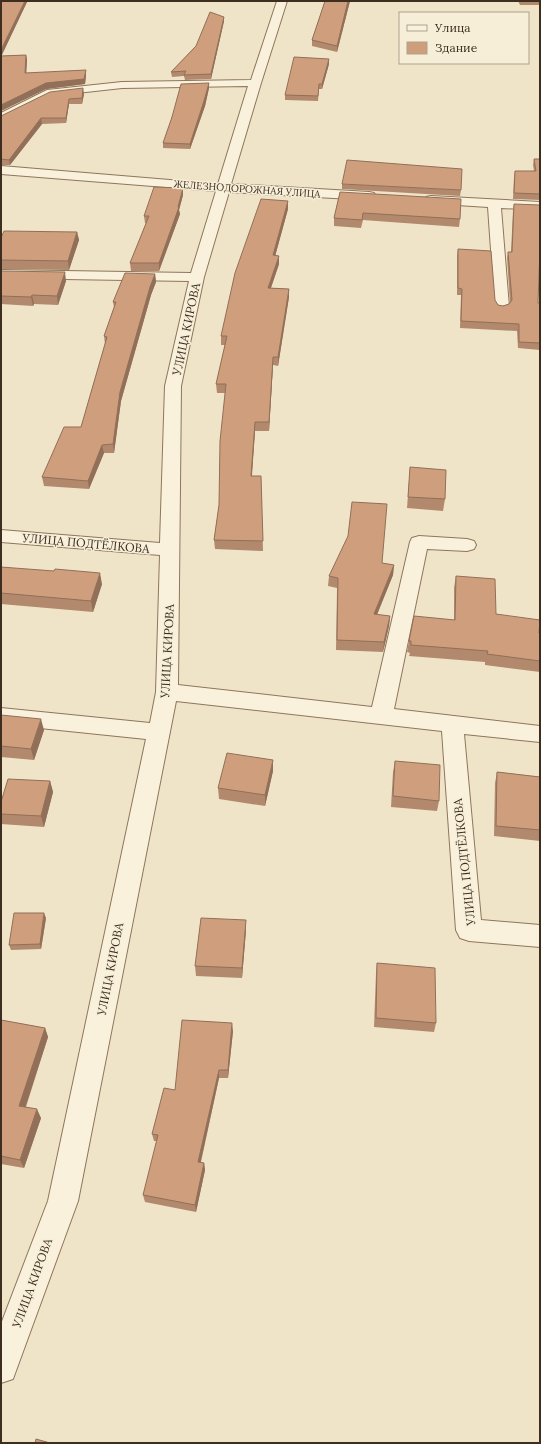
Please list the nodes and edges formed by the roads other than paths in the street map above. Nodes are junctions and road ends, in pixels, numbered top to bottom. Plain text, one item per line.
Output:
1 (282, 1) edge
2 (255, 83) junction
3 (1, 118) edge
4 (1, 170) edge
5 (225, 188) junction
6 (383, 197) edge
7 (415, 199) edge
8 (494, 203) junction
9 (540, 206) edge
10 (1, 274) edge
11 (197, 277) junction
12 (502, 307) edge
13 (1, 536) edge
14 (467, 546) dead end
15 (170, 550) junction
16 (167, 692) junction
17 (1, 716) edge
18 (381, 717) junction
19 (452, 724) junction
20 (158, 732) junction
21 (540, 734) edge
22 (540, 936) edge
23 (1, 1367) edge

1 - 2 street, УЛИЦА КИРОВА
2 - 3 street
2 - 5 street, УЛИЦА КИРОВА
4 - 5 street, ЖЕЛЕЗНОДОРОЖНАЯ УЛИЦА
5 - 6 street, ЖЕЛЕЗНОДОРОЖНАЯ УЛИЦА
5 - 11 street, УЛИЦА КИРОВА
7 - 8 street
8 - 9 street
8 - 12 street
10 - 11 street
11 - 15 street, УЛИЦА КИРОВА
13 - 15 street, УЛИЦА ПОДТЁЛКОВА
14 - 18 street
15 - 16 street, УЛИЦА КИРОВА
16 - 18 street
16 - 20 street, УЛИЦА КИРОВА
17 - 20 street
18 - 19 street
19 - 21 street
19 - 22 street, УЛИЦА ПОДТЁЛКОВА
20 - 23 street, УЛИЦА КИРОВА

